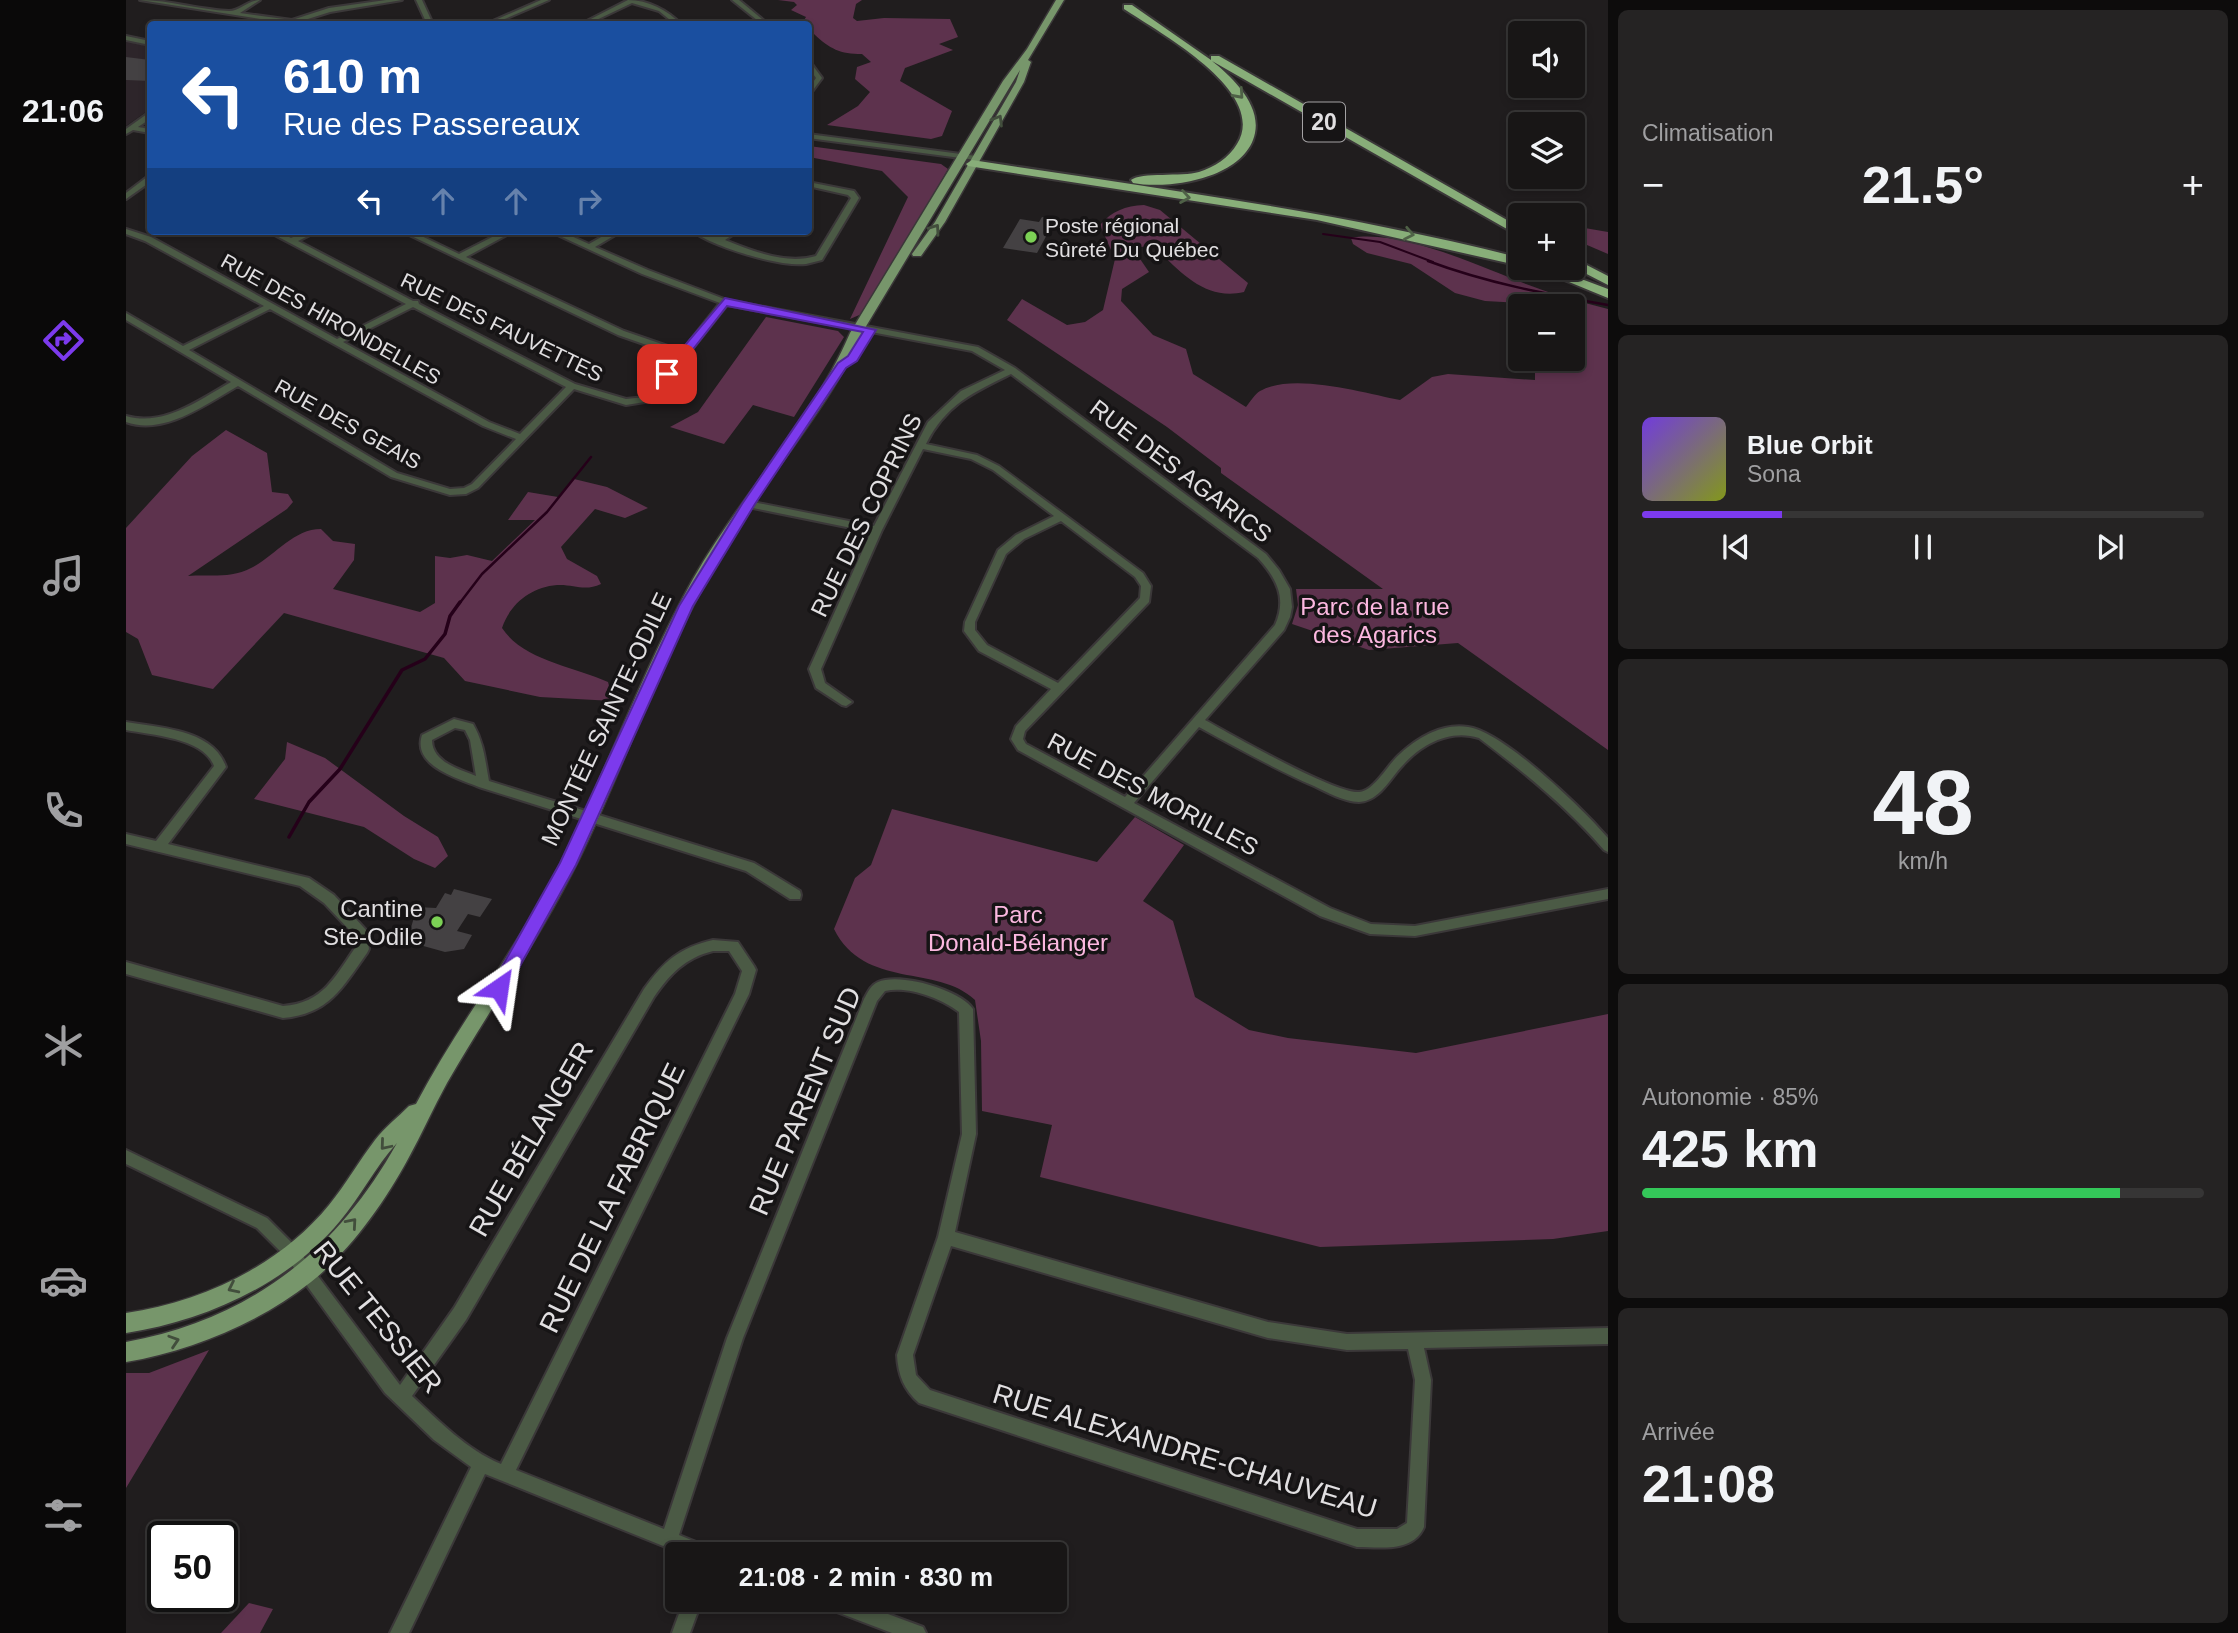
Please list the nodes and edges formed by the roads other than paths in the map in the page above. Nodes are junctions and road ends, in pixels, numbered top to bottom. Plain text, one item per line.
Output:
1 (142, 0) edge
2 (257, 0) edge
3 (399, 0) edge
4 (419, 0) edge
5 (546, 0) edge
6 (735, 0) edge
7 (1060, 0) edge
8 (633, 1) edge
9 (1123, 3) edge
10 (343, 4) edge
11 (235, 13) junction
12 (278, 21) edge
13 (295, 21) edge
14 (429, 21) edge
15 (496, 21) edge
16 (590, 21) edge
17 (674, 21) edge
18 (761, 21) edge
19 (126, 32) edge
20 (147, 36) edge
21 (126, 38) edge
22 (147, 42) edge
23 (812, 67) edge
24 (812, 89) edge
25 (147, 118) edge
26 (129, 130) edge
27 (147, 131) edge
28 (812, 137) edge
29 (812, 142) edge
30 (968, 160) junction
31 (812, 185) edge
32 (146, 186) edge
33 (126, 197) edge
34 (1508, 225) edge
35 (126, 231) edge
36 (279, 235) edge
37 (305, 235) edge
38 (414, 235) edge
39 (502, 235) edge
40 (562, 235) edge
41 (611, 235) edge
42 (706, 235) edge
43 (727, 235) edge
44 (718, 240) junction
45 (292, 241) junction
46 (589, 247) junction
47 (461, 256) junction
48 (1508, 258) edge
49 (1585, 269) edge
50 (1572, 280) edge
51 (1608, 281) edge
52 (1608, 294) edge
53 (725, 302) junction
54 (415, 303) junction
55 (270, 306) junction
56 (126, 316) edge
57 (865, 328) junction
58 (337, 342) junction
59 (183, 349) junction
60 (682, 354) junction
61 (1012, 370) junction
62 (239, 382) junction
63 (572, 386) junction
64 (126, 419) edge
65 (520, 437) junction
66 (919, 445) junction
67 (748, 504) junction
68 (1061, 517) junction
69 (877, 530) junction
70 (1058, 688) junction
71 (846, 702) dead end
72 (1199, 722) junction
73 (126, 726) edge
74 (483, 784) junction
75 (1127, 803) junction
76 (590, 818) junction
77 (126, 839) edge
78 (159, 847) junction
79 (1608, 847) edge
80 (1608, 894) edge
81 (795, 895) dead end
82 (733, 946) joint
83 (126, 968) edge
84 (427, 1100) junction
85 (126, 1157) edge
86 (946, 1237) junction
87 (291, 1252) junction
88 (306, 1273) junction
89 (126, 1323) edge
90 (1608, 1336) edge
91 (1415, 1340) junction
92 (126, 1352) edge
93 (401, 1398) junction
94 (481, 1464) junction
95 (505, 1474) junction
96 (669, 1540) junction
97 (674, 1542) edge
98 (689, 1612) edge
99 (860, 1612) edge
100 (399, 1633) edge
101 (681, 1633) edge
102 (917, 1633) edge

1 - 11 street
2 - 11 street
3 - 10 street
4 - 14 street
5 - 15 street
6 - 18 street
7 - 30 main road, MONTÉE SAINTE-ODILE
8 - 16 street
8 - 17 street
9 -> 30 highway
9 - 34 highway, 20
10 - 13 street
11 - 12 street
19 - 20 street
21 - 22 street
23 - 24 street
25 - 26 street
26 - 27 street
28 - 30 street
29 - 30 street
30 -> 48 highway
30 - 57 main road, MONTÉE SAINTE-ODILE
31 - 44 street
32 - 33 street
35 - 55 street, RUE DES HIRONDELLES
36 - 45 street, RUE DES FAUVETTES
37 - 45 street
38 - 47 street
39 - 47 street
40 - 46 street
41 - 46 street
42 - 44 street
43 - 44 street
45 - 54 street, RUE DES FAUVETTES
46 - 53 street
47 - 60 street
49 - 51 highway
50 - 52 highway
53 - 57 street
53 - 60 street, RUE DES FAUVETTES
54 - 58 street
54 - 63 street, RUE DES FAUVETTES
55 - 58 street, RUE DES HIRONDELLES
55 - 59 street
56 - 59 street, RUE DES GEAIS
57 - 61 street, RUE DES AGARICS
57 - 67 main road, MONTÉE SAINTE-ODILE
58 - 65 street, RUE DES HIRONDELLES
59 - 62 street, RUE DES GEAIS
60 - 63 street, RUE DES FAUVETTES
61 - 66 street, RUE DES COPRINS
61 - 72 street, RUE DES AGARICS
62 - 64 street
62 - 65 street, RUE DES GEAIS
63 - 65 street, RUE DES GEAIS
66 - 68 street, RUE DES MORILLES
66 - 69 street, RUE DES COPRINS
67 - 69 street
67 - 76 main road, MONTÉE SAINTE-ODILE
68 - 70 street, RUE DES MORILLES
68 - 70 street
69 - 71 street, RUE DES COPRINS
70 - 75 street, RUE DES MORILLES
72 - 75 street, RUE DES AGARICS
72 - 79 street
73 - 78 street
74 - 74 street
74 - 76 street
75 - 80 street, RUE DES MORILLES
76 - 81 street
76 - 84 main road, MONTÉE SAINTE-ODILE
77 - 78 street
78 - 83 street
82 - 93 street, RUE BÉLANGER
82 - 95 street, RUE DE LA FABRIQUE
84 -> 87 main road, MONTÉE SAINTE-ODILE
88 -> 84 main road, MONTÉE SAINTE-ODILE
85 - 87 street, RUE TESSIER
86 - 91 street
86 - 91 street, RUE ALEXANDRE-CHAUVEAU
86 - 96 street, RUE PARENT SUD
87 - 88 street, RUE TESSIER
87 -> 89 main road, MONTÉE SAINTE-ODILE
92 -> 88 main road, MONTÉE SAINTE-ODILE
88 - 93 street, RUE TESSIER
90 - 91 street
93 - 94 street, RUE TESSIER
94 - 95 street, RUE TESSIER
94 - 100 street
95 - 96 street, RUE TESSIER
96 - 97 street, RUE TESSIER
98 - 101 street
99 - 102 street

